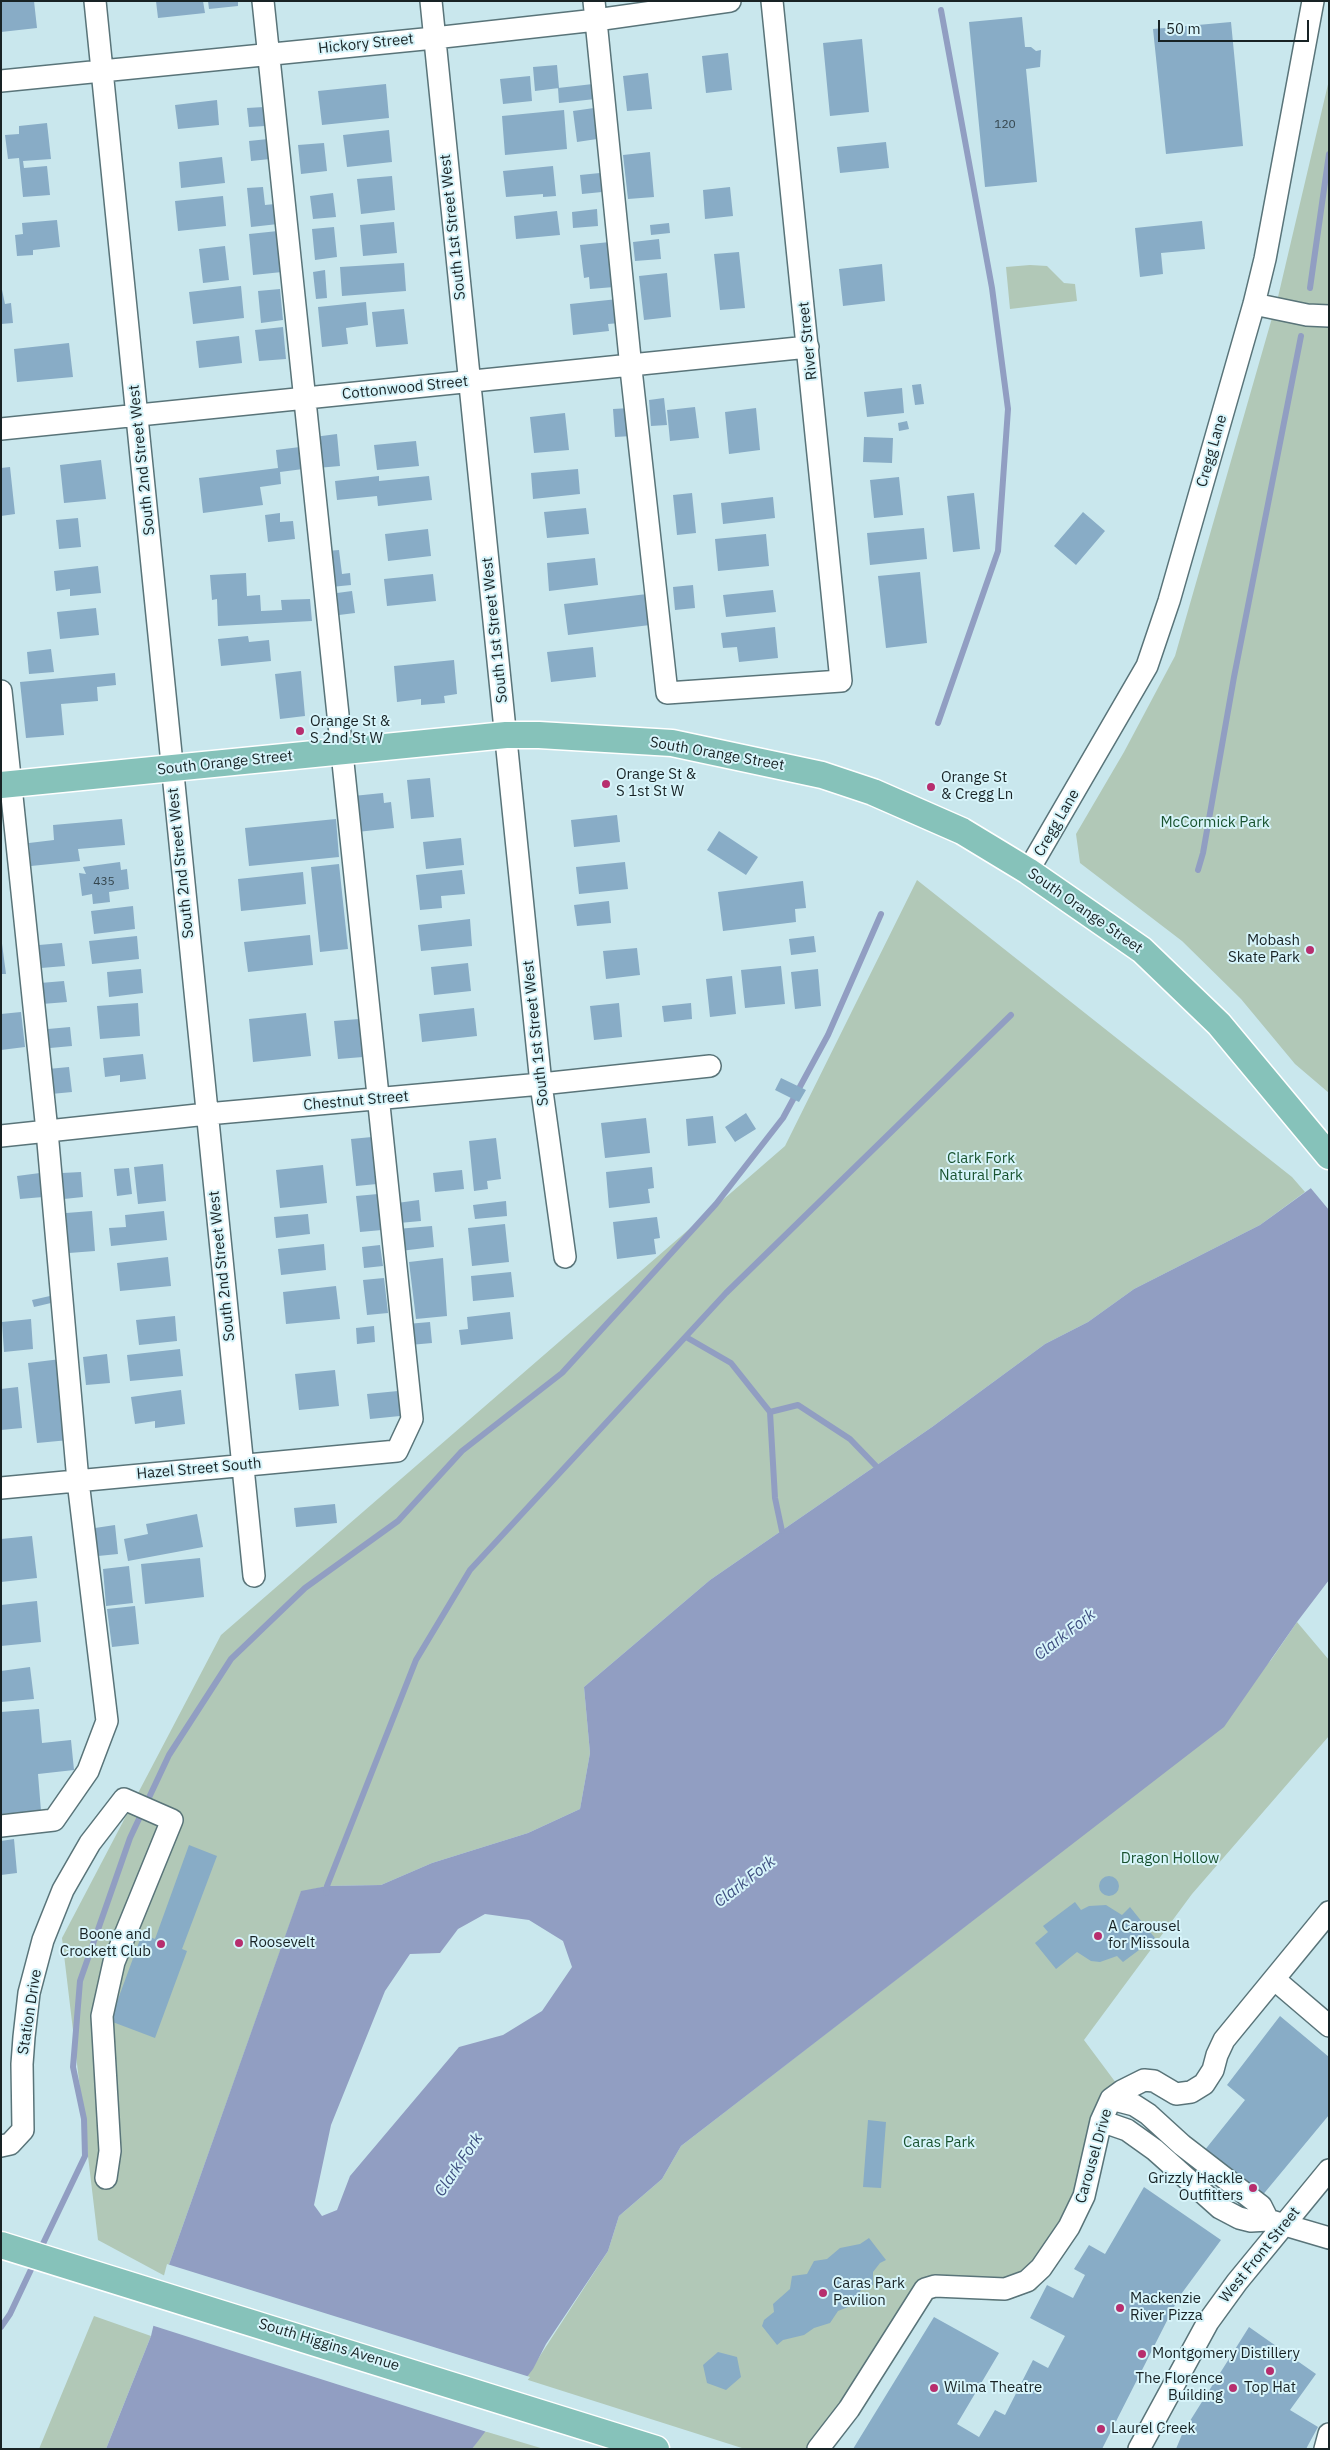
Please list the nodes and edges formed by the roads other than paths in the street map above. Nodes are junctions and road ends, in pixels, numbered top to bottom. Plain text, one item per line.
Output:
1 (95, 1) edge
2 (263, 1) edge
3 (431, 1) edge
4 (730, 1) edge
5 (772, 1) edge
6 (1313, 1) edge
7 (595, 10) edge
8 (434, 38) junction
9 (268, 54) junction
10 (102, 71) junction
11 (1, 81) edge
12 (1254, 304) junction
13 (1329, 316) edge
14 (808, 347) junction
15 (630, 365) junction
16 (469, 382) junction
17 (305, 398) junction
18 (138, 416) junction
19 (1, 429) edge
20 (1, 691) edge
21 (506, 735) junction
22 (343, 751) junction
23 (171, 768) junction
24 (6, 784) edge
25 (1028, 872) junction
26 (710, 1066) dead end
27 (541, 1084) junction
28 (377, 1099) junction
29 (207, 1114) junction
30 (47, 1131) junction
31 (1, 1136) edge
32 (1329, 1156) edge
33 (565, 1258) dead end
34 (242, 1465) junction
35 (78, 1481) junction
36 (1, 1488) edge
37 (254, 1576) dead end
38 (1, 1826) edge
39 (1329, 1912) edge
40 (1274, 1979) junction
41 (1329, 2026) edge
42 (1111, 2099) junction
43 (1101, 2121) junction
44 (1, 2146) edge
45 (1329, 2170) edge
46 (106, 2178) dead end
47 (1276, 2222) junction
48 (1329, 2238) edge
49 (1, 2244) edge
50 (1329, 2434) edge
51 (656, 2449) edge
52 (818, 2449) edge
53 (1139, 2449) edge
54 (1325, 2449) edge

1 - 10 street, South 2nd Street West
2 - 9 street
3 - 8 street, South 1st Street West
4 - 7 street, Hickory Street
5 - 14 street, River Street
6 - 12 street, Cregg Lane
7 - 8 street, Hickory Street
7 - 15 street
8 - 9 street, Hickory Street
8 - 16 street, South 1st Street West
9 - 10 street, Hickory Street
9 - 17 street
10 - 11 street, Hickory Street
10 - 18 street, South 2nd Street West
12 - 13 street
12 - 25 street, Cregg Lane
14 - 15 street, Cottonwood Street
14 - 15 street, River Street
15 - 16 street, Cottonwood Street
16 - 17 street, Cottonwood Street
16 - 21 street, South 1st Street West
17 - 18 street, Cottonwood Street
17 - 22 street
18 - 19 street, Cottonwood Street
18 - 23 street, South 2nd Street West
20 - 24 street
21 - 22 main road, South Orange Street
21 - 25 main road, South Orange Street
21 - 27 street, South 1st Street West
22 - 23 main road, South Orange Street
22 - 28 street
23 - 24 main road, South Orange Street
23 - 29 street, South 2nd Street West
24 - 30 street
25 - 32 main road, South Orange Street
26 - 27 street, Chestnut Street
27 - 28 street, Chestnut Street
27 - 33 street, South 1st Street West
28 - 29 street, Chestnut Street
28 - 34 street, Hazel Street South
29 - 30 street, Chestnut Street
29 - 34 street, South 2nd Street West
30 - 31 street, Chestnut Street
30 - 35 street
34 - 35 street, Hazel Street South
34 - 37 street, South 2nd Street West
35 - 36 street, Hazel Street South
35 - 38 street
39 - 40 street, Carousel Drive
40 - 41 street
40 - 42 street, Carousel Drive
42 - 43 street, Carousel Drive
42 - 47 street
43 - 47 street
43 - 52 street, Carousel Drive
44 - 46 street, Station Drive
45 - 47 street, West Front Street
47 - 48 street
47 - 53 street, West Front Street
49 - 51 main road, South Higgins Avenue
50 - 54 street

